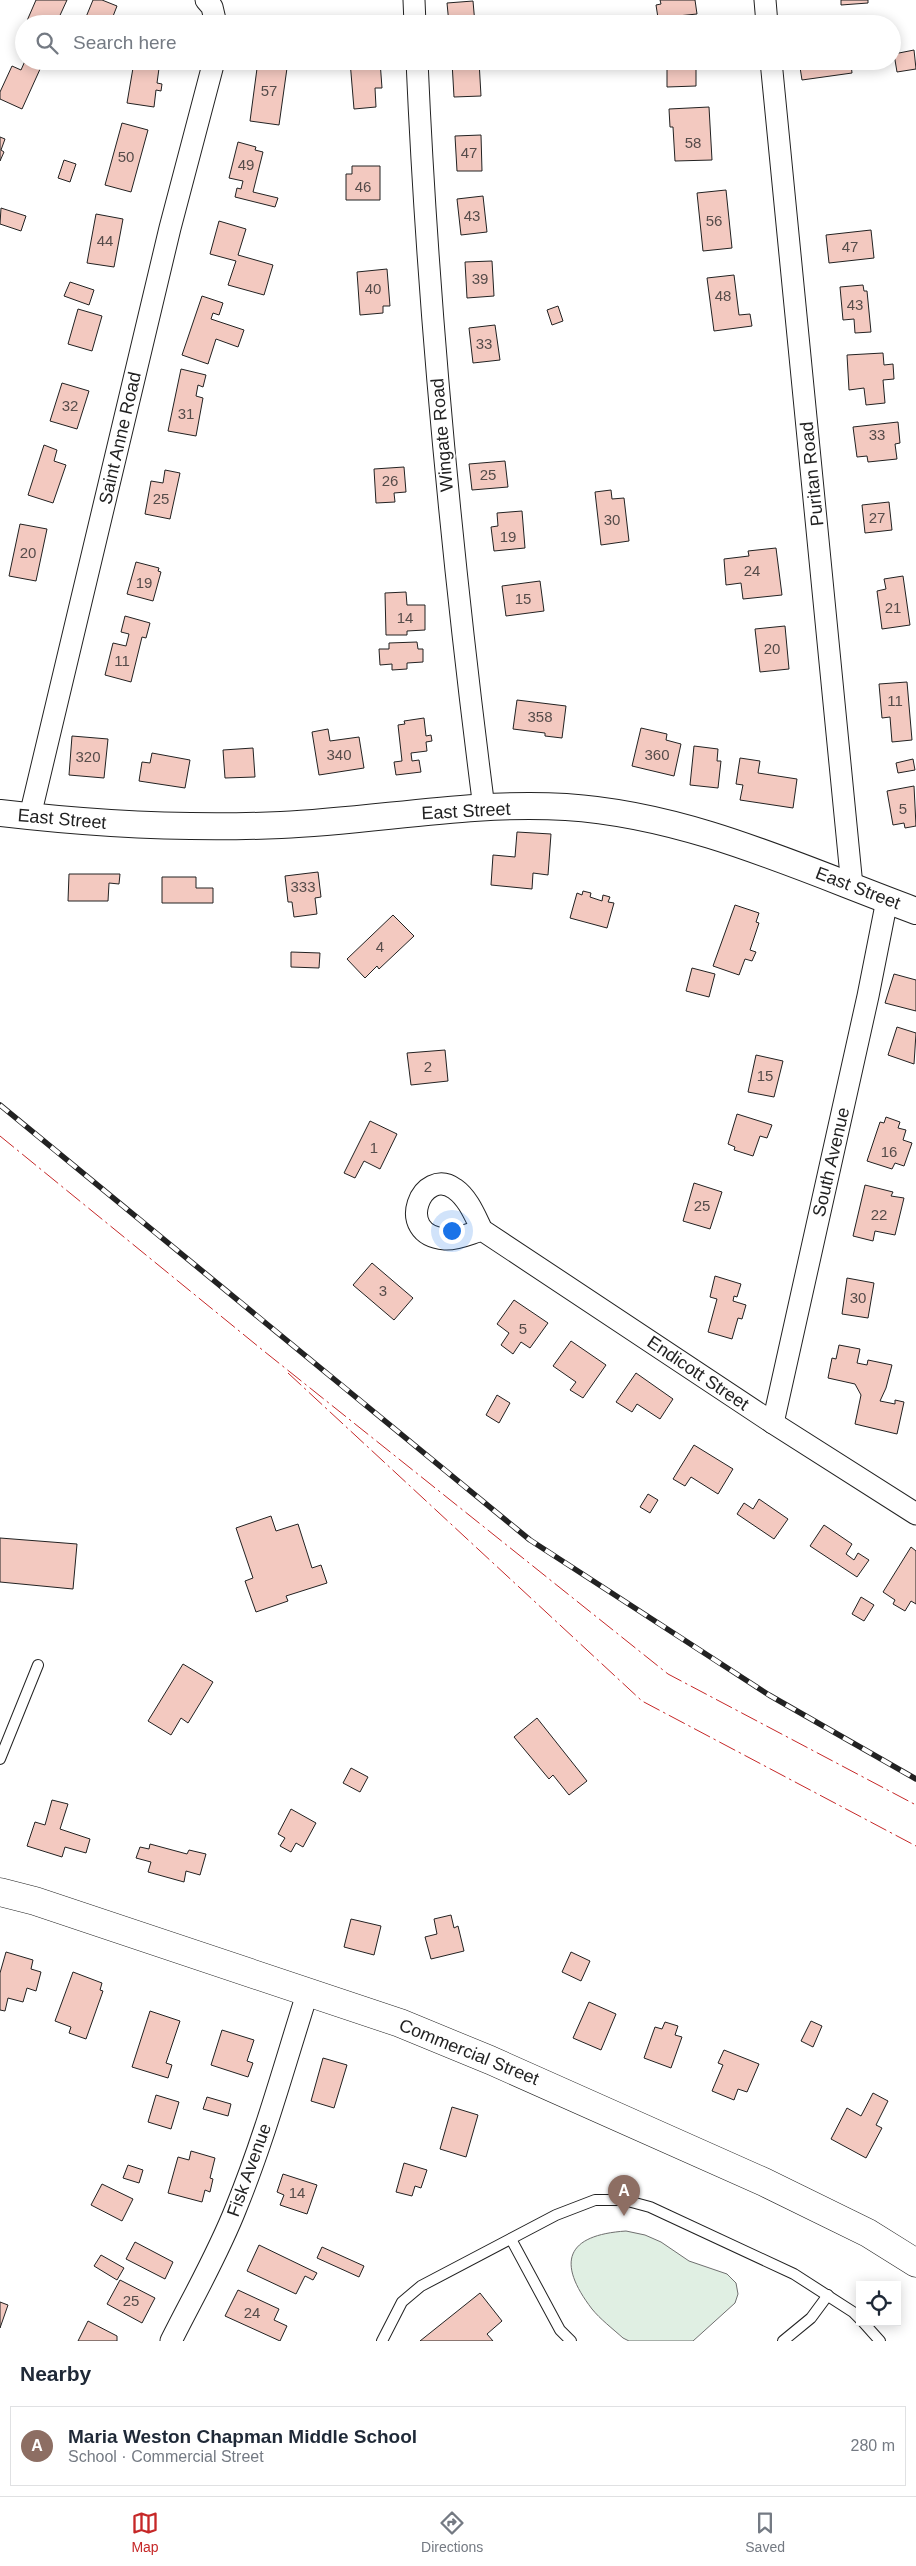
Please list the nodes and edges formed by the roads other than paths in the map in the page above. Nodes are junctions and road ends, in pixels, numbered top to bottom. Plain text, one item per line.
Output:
1 (206, 0) edge
2 (414, 0) edge
3 (764, 0) edge
4 (214, 15) edge
5 (415, 15) edge
6 (766, 15) edge
7 (212, 70) edge
8 (418, 70) edge
9 (772, 70) edge
10 (484, 808) junction
11 (0, 813) edge
12 (30, 816) junction
13 (852, 886) junction
14 (887, 900) junction
15 (916, 911) edge
16 (482, 1230) dead end
17 (772, 1423) junction
18 (916, 1514) edge
19 (38, 1665) dead end
20 (0, 1759) edge
21 (0, 1892) edge
22 (308, 1991) junction
23 (511, 2239) junction
24 (916, 2263) edge
25 (828, 2295) junction
26 (856, 2316) edge
27 (867, 2326) edge
28 (171, 2341) edge
29 (382, 2341) edge
30 (571, 2341) edge
31 (783, 2341) edge
32 (880, 2341) edge

1 - 4 street
2 - 5 street
3 - 6 street
7 - 12 street, Saint Anne Road
8 - 10 street, Wingate Road
9 - 13 street, Puritan Road
10 - 12 street, East Street
10 - 13 street, East Street
11 - 12 street, East Street
13 - 14 street, East Street
14 - 15 street, East Street
14 - 17 street, South Avenue
16 - 17 street, Endicott Street
17 - 18 street, Endicott Street
19 - 20 lane
21 - 22 main road, Commercial Street
22 - 24 main road, Commercial Street
22 - 28 street, Fisk Avenue
23 - 25 lane
23 - 29 lane
23 - 30 lane
25 - 26 lane
25 - 31 lane
27 - 32 lane

